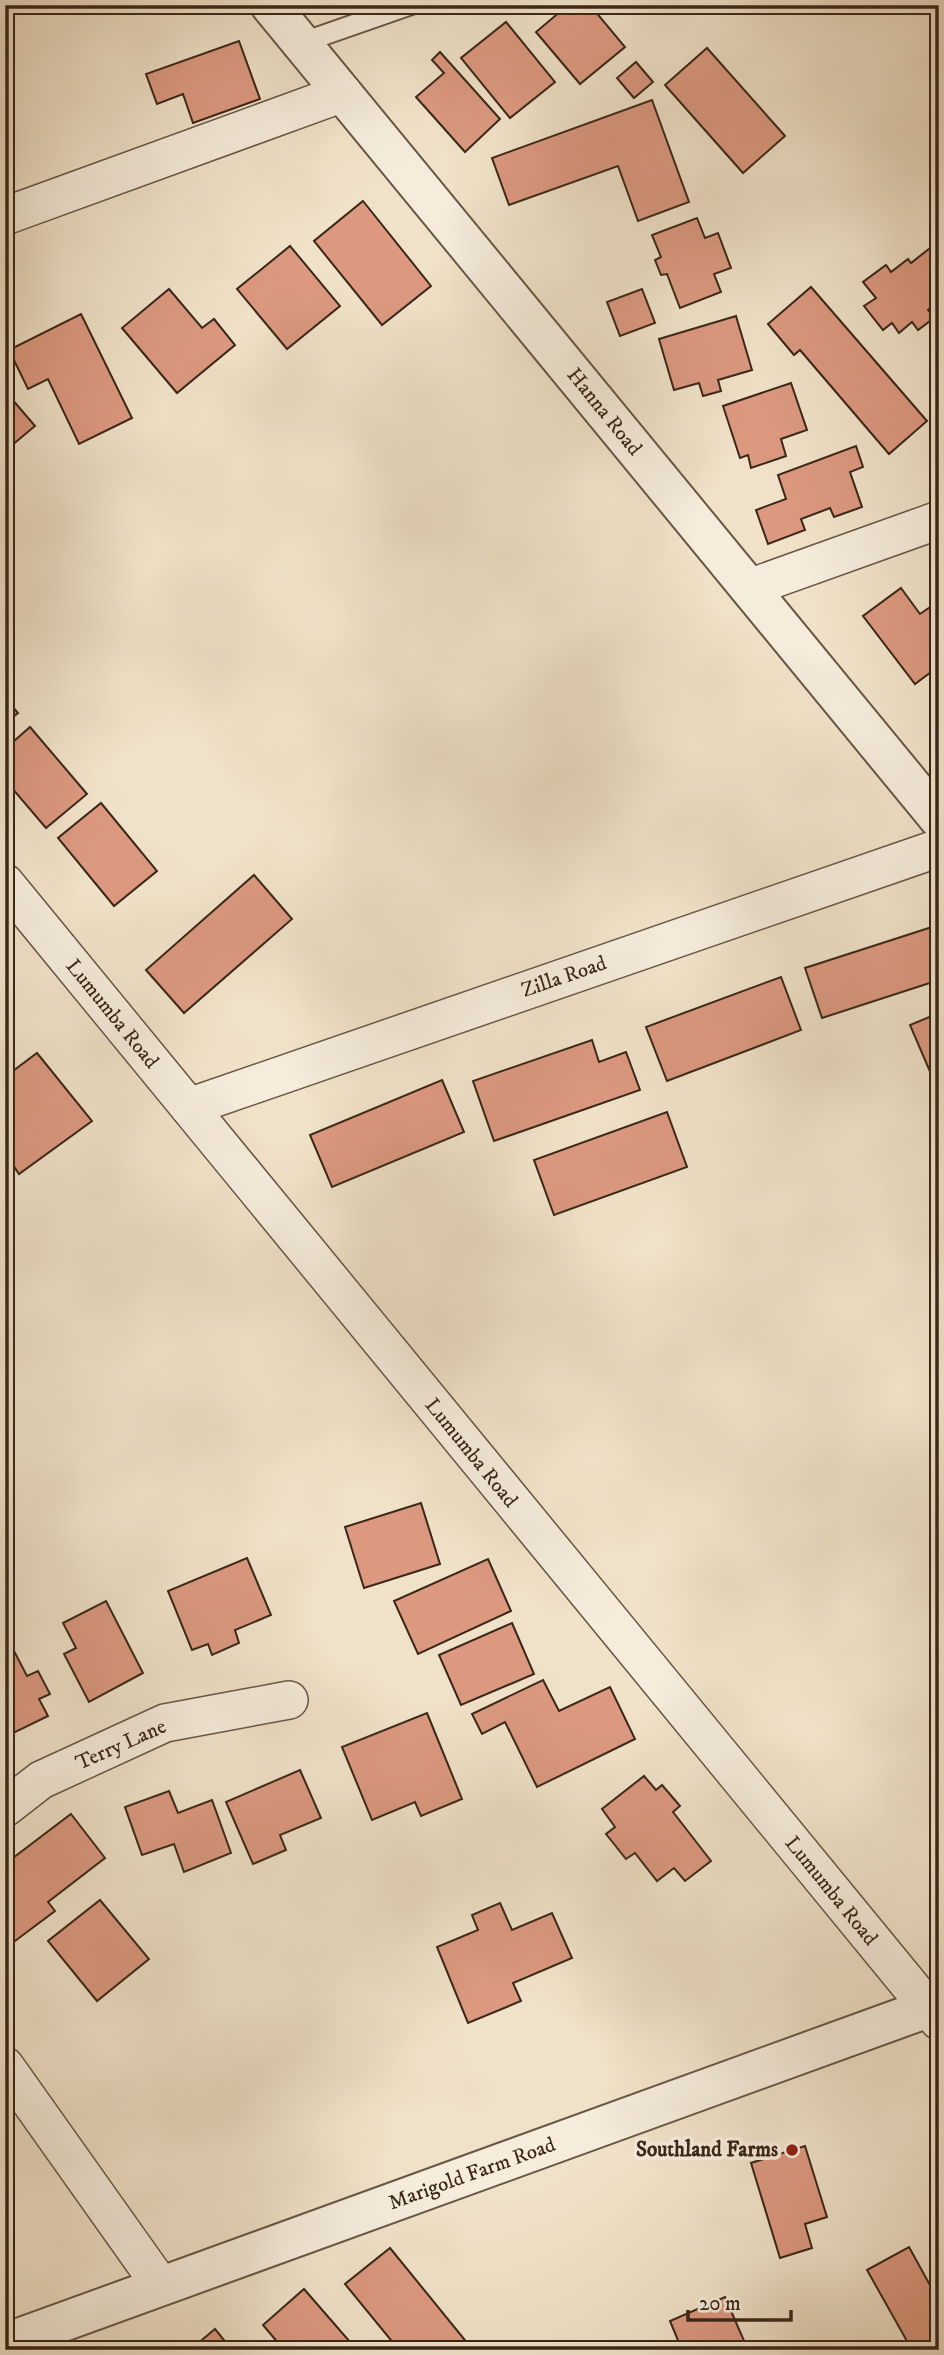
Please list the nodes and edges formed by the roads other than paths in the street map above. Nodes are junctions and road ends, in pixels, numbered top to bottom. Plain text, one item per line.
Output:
1 (270, 5) edge
2 (410, 5) edge
3 (301, 43) junction
4 (343, 93) junction
5 (5, 216) edge
6 (939, 520) edge
7 (749, 588) junction
8 (939, 819) edge
9 (939, 848) edge
10 (5, 883) edge
11 (189, 1107) junction
12 (289, 1700) dead end
13 (5, 1808) edge
14 (935, 2011) edge
15 (5, 2066) edge
16 (161, 2286) junction
17 (5, 2343) edge

1 - 3 street, Hanna Road
2 - 3 lane
3 - 4 street, Hanna Road
4 - 5 street
4 - 7 street, Hanna Road
6 - 7 street
7 - 8 street, Hanna Road
9 - 11 street, Zilla Road
10 - 11 street, Lumumba Road
11 - 14 street, Lumumba Road
12 - 13 street, Terry Lane
14 - 16 street, Marigold Farm Road
15 - 16 street
16 - 17 street, Marigold Farm Road

